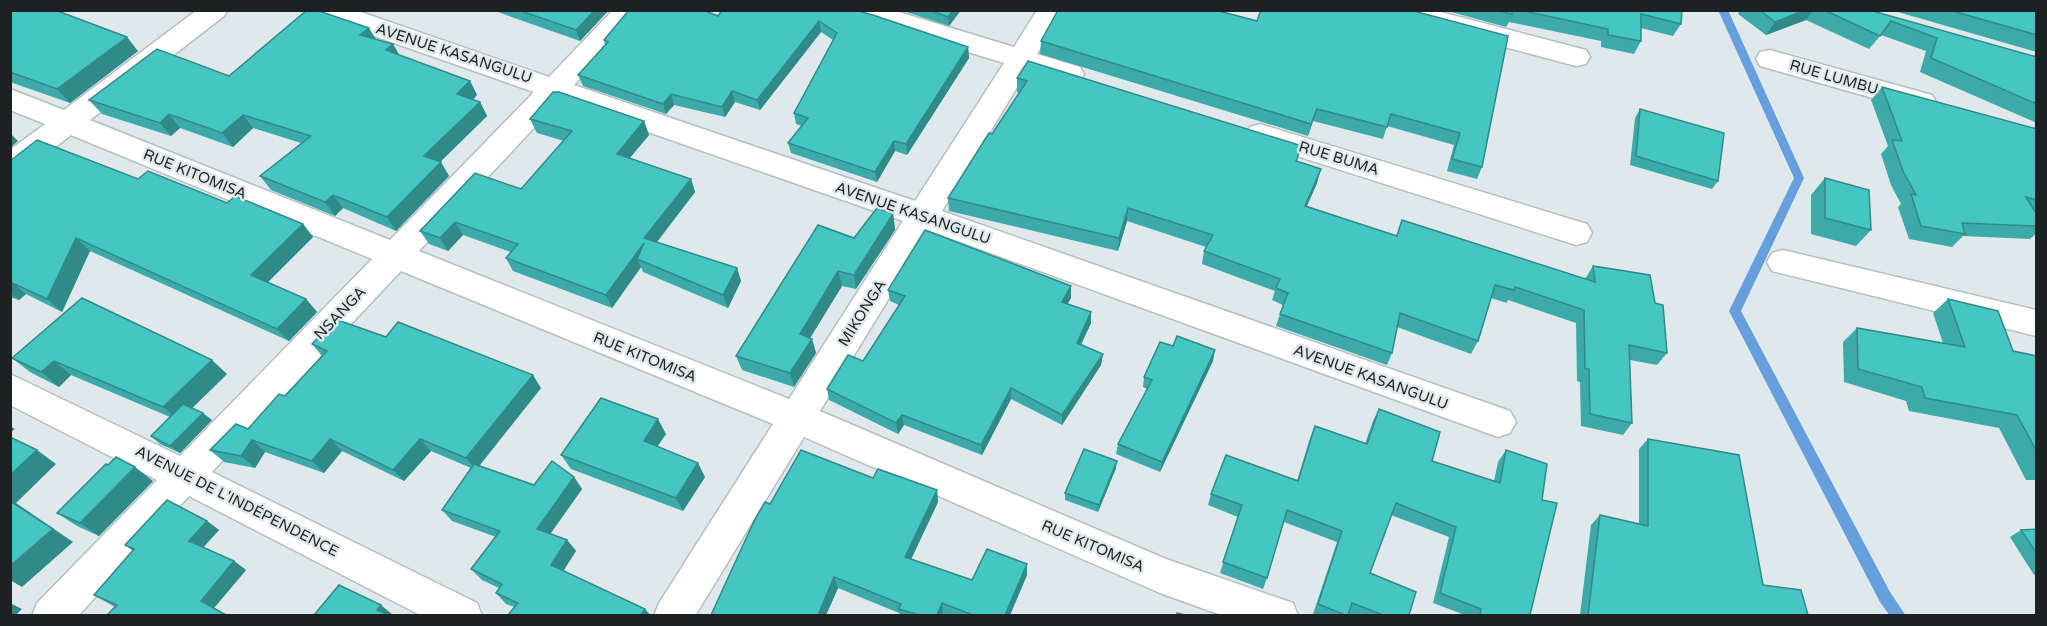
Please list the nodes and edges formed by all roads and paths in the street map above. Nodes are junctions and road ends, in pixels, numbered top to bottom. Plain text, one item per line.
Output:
1 (215, 10) edge
2 (326, 10) edge
3 (629, 10) edge
4 (860, 10) edge
5 (1051, 10) edge
6 (1398, 10) edge
7 (1576, 57) dead end
8 (1021, 59) junction
9 (1770, 59) dead end
10 (1100, 84) edge
11 (556, 87) junction
12 (10, 99) edge
13 (1948, 109) edge
14 (69, 122) junction
15 (1236, 126) edge
16 (10, 166) edge
17 (923, 216) junction
18 (1576, 233) dead end
19 (395, 256) junction
20 (1782, 262) dead end
21 (2037, 323) edge
22 (10, 388) edge
23 (796, 417) junction
24 (1498, 422) dead end
25 (186, 475) junction
26 (51, 615) edge
27 (463, 615) edge
28 (673, 615) edge
29 (1279, 615) edge

1 - 14 street
2 - 11 street, AVENUE KASANGULU
3 - 11 street, NSANGA
4 - 8 street
5 - 8 street, MIKONGA
6 - 7 street
8 - 10 street
8 - 17 street, MIKONGA
9 - 13 street, RUE LUMBU
11 - 17 street, AVENUE KASANGULU
11 - 19 street, NSANGA
12 - 14 street, RUE KITOMISA
14 - 16 street
14 - 19 street, RUE KITOMISA
15 - 18 street, RUE BUMA
17 - 23 street, MIKONGA
17 - 24 street, AVENUE KASANGULU
19 - 23 street, RUE KITOMISA
19 - 25 street, NSANGA
20 - 21 street
22 - 25 street, AVENUE DE L'INDÉPENDENCE
23 - 28 street, MIKONGA
23 - 29 street, RUE KITOMISA
25 - 26 street, NSANGA
25 - 27 street, AVENUE DE L'INDÉPENDENCE

